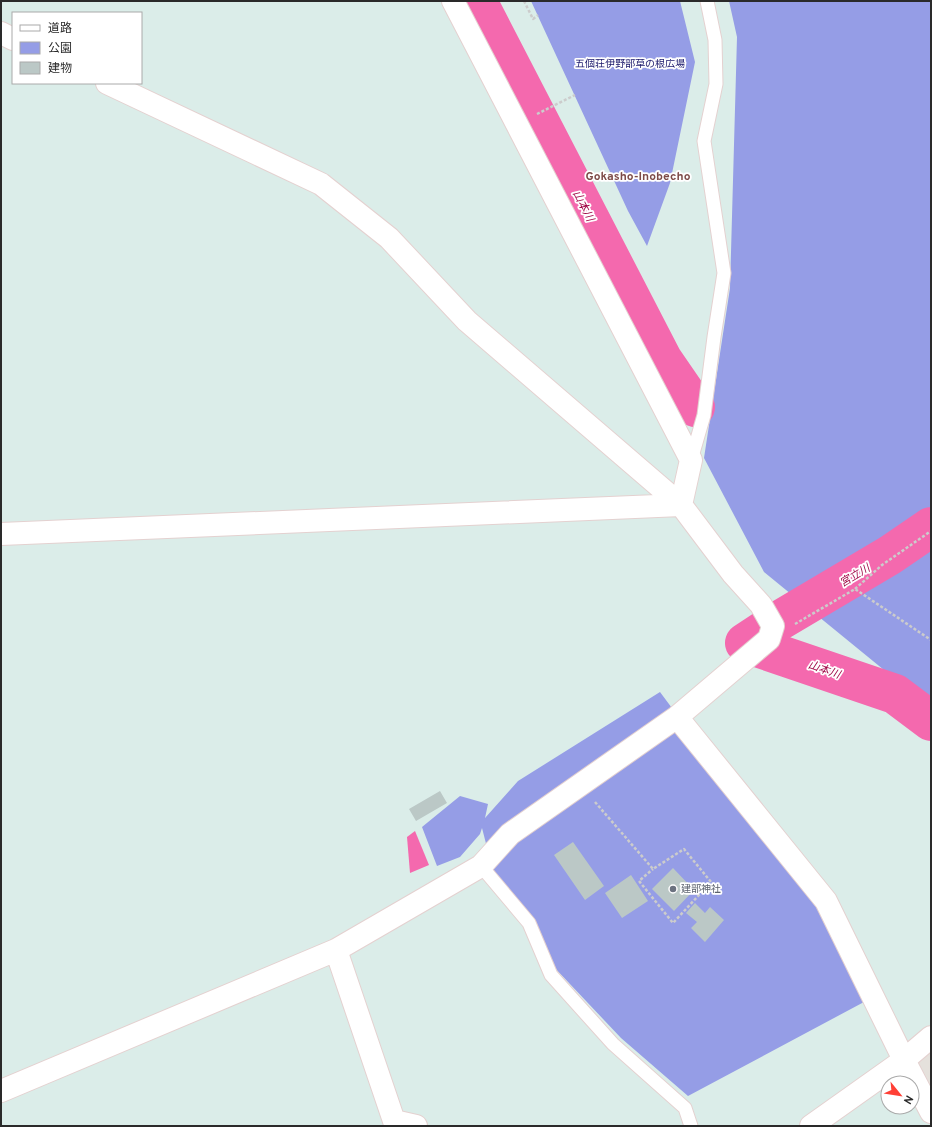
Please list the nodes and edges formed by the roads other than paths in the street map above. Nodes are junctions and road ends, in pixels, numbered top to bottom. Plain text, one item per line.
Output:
1 (453, 1) edge
2 (707, 1) edge
3 (1, 33) edge
4 (12, 38) edge
5 (109, 84) edge
6 (690, 460) junction
7 (681, 505) junction
8 (1, 534) edge
9 (678, 717) junction
10 (481, 866) junction
11 (336, 950) junction
12 (931, 1037) edge
13 (904, 1060) junction
14 (1, 1091) edge
15 (931, 1112) edge
16 (391, 1124) edge
17 (416, 1126) edge
18 (691, 1126) edge
19 (811, 1126) edge

1 - 6 street
2 - 6 lane
3 - 4 street
5 - 7 street
6 - 7 street
7 - 8 street
7 - 9 street
9 - 10 street
9 - 13 street
10 - 11 street
10 - 18 lane
11 - 14 street
11 - 16 street
12 - 13 street
13 - 15 street
13 - 19 street
16 - 17 street

